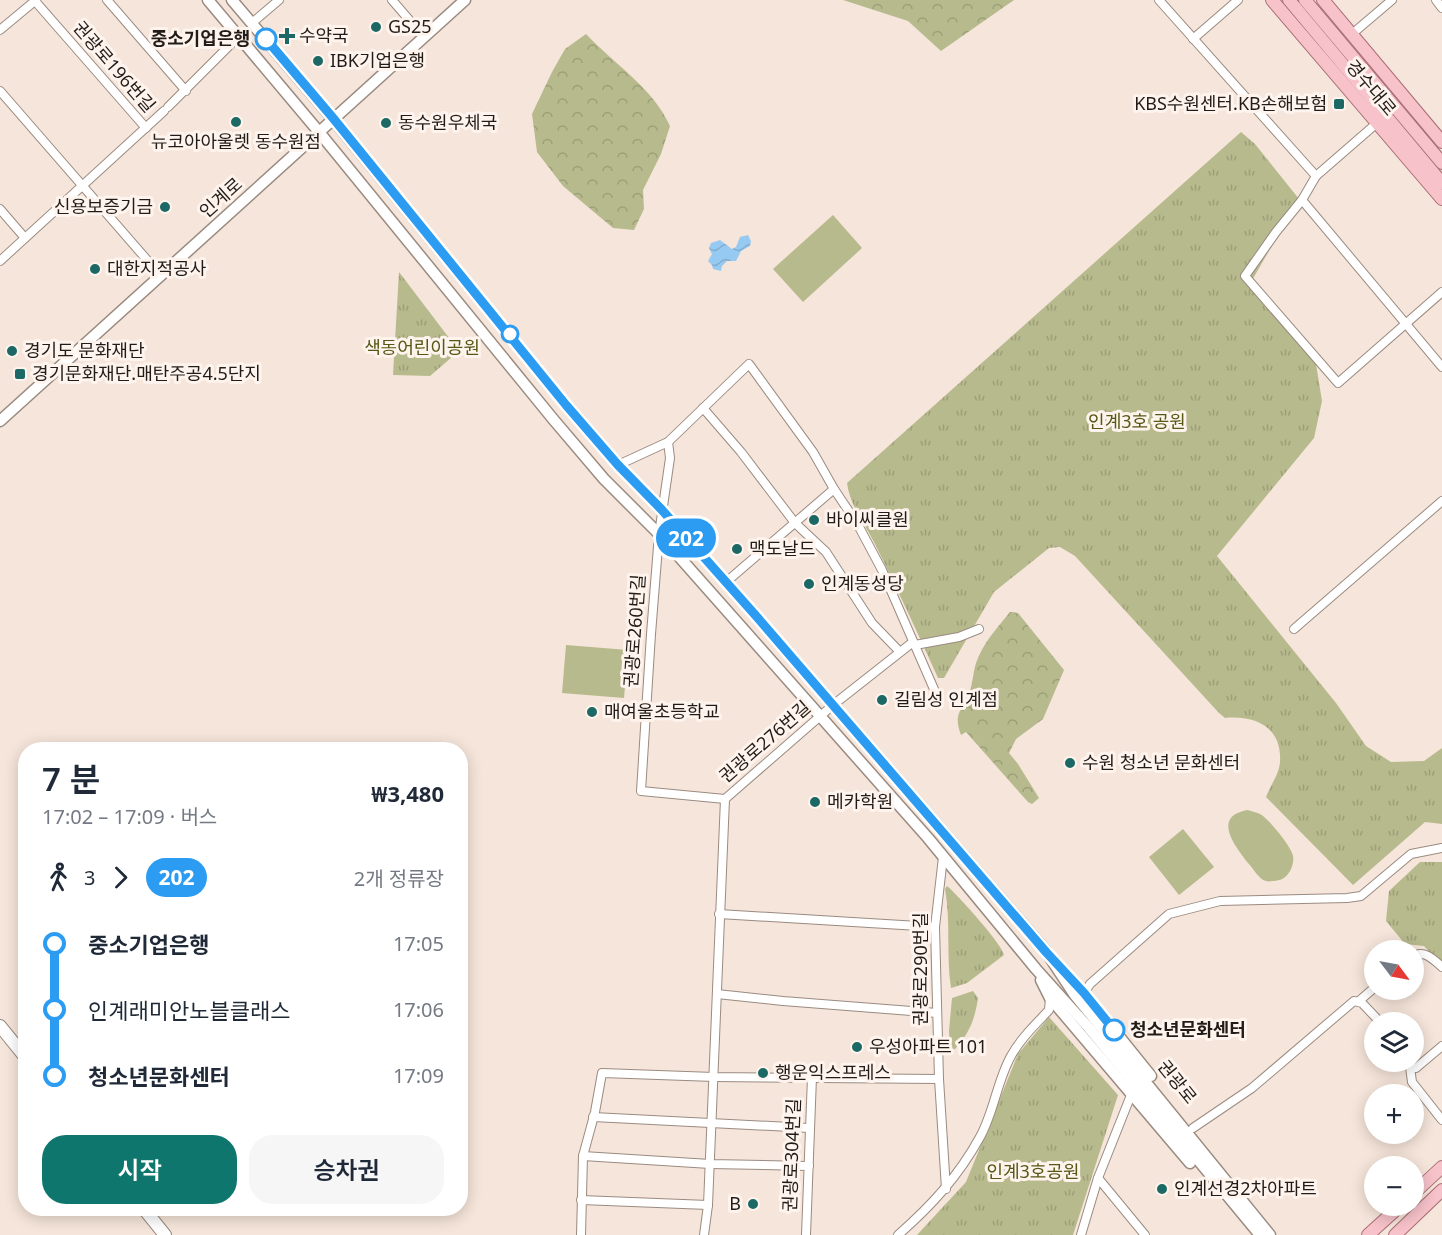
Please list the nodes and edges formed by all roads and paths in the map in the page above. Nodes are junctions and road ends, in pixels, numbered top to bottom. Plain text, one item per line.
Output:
1 (107, 0) edge
2 (208, 0) edge
3 (232, 0) edge
4 (279, 0) edge
5 (392, 0) edge
6 (465, 0) edge
7 (1159, 0) edge
8 (1238, 0) edge
9 (1272, 0) edge
10 (1289, 0) edge
11 (1305, 0) edge
12 (1323, 0) edge
13 (1392, 0) edge
14 (1436, 0) edge
15 (36, 1) edge
16 (1442, 8) edge
17 (252, 23) junction
18 (0, 30) edge
19 (1352, 34) junction
20 (239, 36) junction
21 (424, 37) junction
22 (1193, 39) junction
23 (0, 91) edge
24 (186, 91) junction
25 (333, 118) junction
26 (1377, 123) junction
27 (146, 128) junction
28 (319, 132) junction
29 (1442, 142) edge
30 (1442, 163) edge
31 (1316, 176) junction
32 (1442, 183) edge
33 (82, 186) junction
34 (1442, 199) edge
35 (1302, 200) junction
36 (0, 209) edge
37 (25, 238) junction
38 (0, 261) edge
39 (161, 276) junction
40 (1442, 291) edge
41 (1407, 324) junction
42 (1442, 367) edge
43 (703, 408) junction
44 (0, 421) edge
45 (668, 442) junction
46 (618, 465) junction
47 (834, 489) junction
48 (1442, 501) edge
49 (662, 510) junction
50 (795, 523) junction
51 (659, 534) junction
52 (725, 583) junction
53 (979, 629) dead end
54 (1294, 629) dead end
55 (914, 643) junction
56 (900, 652) junction
57 (937, 696) dead end
58 (833, 705) junction
59 (819, 717) junction
60 (725, 799) junction
61 (1442, 848) edge
62 (943, 857) junction
63 (719, 914) junction
64 (935, 927) junction
65 (1046, 952) junction
66 (1424, 954) edge
67 (1442, 966) edge
68 (1036, 969) junction
69 (1084, 993) junction
70 (717, 994) junction
71 (1364, 997) edge
72 (1050, 998) junction
73 (1359, 1001) junction
74 (1370, 1012) edge
75 (938, 1013) junction
76 (1092, 1025) junction
77 (0, 1026) edge
78 (1442, 1046) edge
79 (18, 1048) edge
80 (1424, 1061) edge
81 (1410, 1072) edge
82 (714, 1077) junction
83 (812, 1077) junction
84 (939, 1079) junction
85 (1131, 1095) junction
86 (593, 1117) junction
87 (1442, 1120) edge
88 (711, 1122) junction
89 (809, 1128) junction
90 (1193, 1128) junction
91 (583, 1156) junction
92 (710, 1164) junction
93 (809, 1166) junction
94 (1442, 1167) edge
95 (1098, 1178) junction
96 (1424, 1184) edge
97 (946, 1189) junction
98 (1442, 1190) edge
99 (581, 1200) junction
100 (708, 1205) junction
101 (150, 1216) edge
102 (1389, 1216) edge
103 (165, 1235) edge
104 (581, 1235) edge
105 (704, 1235) edge
106 (806, 1235) edge
107 (898, 1235) edge
108 (1081, 1235) edge
109 (1145, 1235) edge
110 (1252, 1235) edge
111 (1260, 1235) edge
112 (1270, 1235) edge
113 (1279, 1235) edge
114 (1368, 1235) edge
115 (1395, 1235) edge

1 - 24 street
2 - 20 street
3 - 17 street, 권광로
4 - 17 street
5 - 21 street
6 - 21 street, 인계로
7 - 22 street
8 - 22 street
9 - 26 main road, 경수대로
10 - 32 main road
11 - 30 main road
12 - 19 main road, 경수대로
13 - 19 street
14 - 16 street
15 - 18 street, 권광로196번길
15 - 27 street, 권광로196번길
17 - 25 street, 권광로
19 - 29 main road, 경수대로
20 - 24 street
20 - 28 street
21 - 25 street, 인계로
22 - 31 street
23 - 33 street
24 - 27 street
25 - 28 street, 인계로
25 - 46 street, 권광로
26 - 31 street
26 - 34 main road, 경수대로
27 - 33 street
28 - 39 street, 인계로
28 - 51 street
31 - 35 street
33 - 37 street
33 - 39 street
35 - 41 street
35 - 41 street
36 - 37 street
37 - 38 street
39 - 44 street, 인계로
40 - 41 street
41 - 42 street
43 - 45 street
43 - 47 street
43 - 50 street
45 - 46 street
45 - 49 street, 권광로260번길
46 - 49 street, 권광로
47 - 50 street
47 - 55 street
48 - 54 street
49 - 51 street, 권광로260번길
49 - 52 street, 권광로
50 - 52 street
50 - 56 street
51 - 59 street
51 - 60 street, 권광로260번길
52 - 58 street, 권광로
53 - 55 street
55 - 56 street, 권광로276번길
55 - 57 street
56 - 58 street, 권광로276번길
58 - 59 street, 권광로276번길
58 - 65 street, 권광로
59 - 60 street, 권광로276번길
59 - 62 street
60 - 63 street, 권광로276번길
61 - 69 street
62 - 64 street, 권광로290번길
62 - 68 street
63 - 64 street
63 - 70 street, 권광로276번길
64 - 75 street, 권광로290번길
65 - 69 street, 권광로
65 - 76 street, 권광로
66 - 67 street
68 - 72 street
68 - 76 street
69 - 90 street, 권광로
70 - 75 street
70 - 82 street, 권광로276번길
71 - 73 street
72 - 85 street
72 - 97 street
73 - 74 street
73 - 90 street
75 - 84 street, 권광로290번길
76 - 111 street
76 - 112 street
77 - 79 main road
78 - 80 street
81 - 87 street
82 - 83 street
82 - 86 street
82 - 88 street, 권광로276번길
83 - 84 street
83 - 89 street, 권광로304번길
84 - 97 street, 권광로290번길
85 - 95 street
85 - 110 street
86 - 88 street
86 - 91 street
88 - 89 street
88 - 92 street, 권광로276번길
89 - 93 street, 권광로304번길
90 - 113 street, 권광로
91 - 92 street
91 - 99 street
92 - 93 street
92 - 100 street, 권광로276번길
93 - 106 street, 권광로304번길
94 - 96 main road
95 - 108 street
95 - 109 street
97 - 107 street
98 - 115 main road
99 - 100 street
99 - 104 street
100 - 105 street, 권광로276번길
101 - 103 main road
102 - 114 main road

